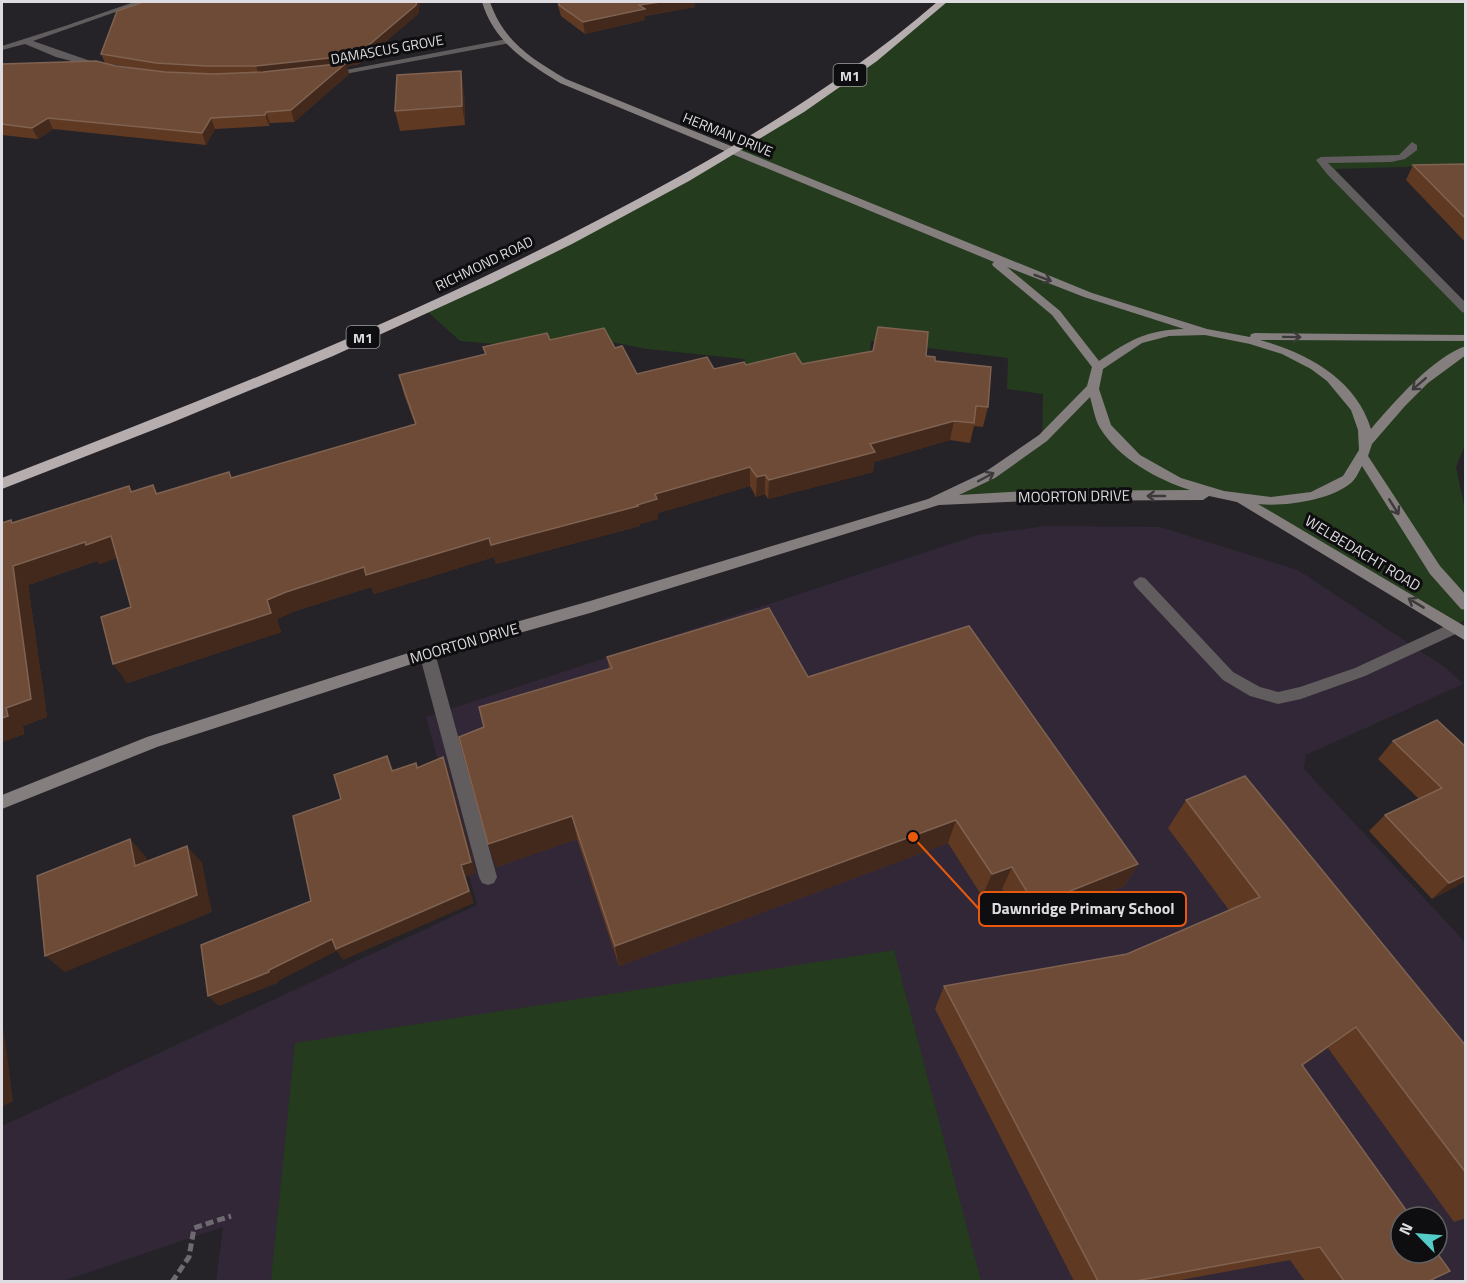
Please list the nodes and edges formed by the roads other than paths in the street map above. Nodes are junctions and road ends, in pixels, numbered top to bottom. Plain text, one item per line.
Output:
1 (140, 2) edge
2 (486, 2) edge
3 (942, 2) edge
4 (26, 41) junction
5 (507, 41) junction
6 (2, 48) edge
7 (109, 69) edge
8 (323, 74) edge
9 (1412, 145) dead end
10 (988, 256) junction
11 (1466, 310) edge
12 (1205, 332) junction
13 (1234, 336) junction
14 (1466, 338) edge
15 (1466, 349) edge
16 (1098, 368) junction
17 (1092, 388) junction
18 (1367, 442) junction
19 (1363, 458) junction
20 (2, 484) edge
21 (1214, 495) junction
22 (1242, 500) junction
23 (933, 502) junction
24 (1140, 582) dead end
25 (1466, 605) edge
26 (1460, 631) edge
27 (427, 653) junction
28 (2, 802) edge
29 (488, 877) dead end

1 - 4 street
2 - 5 street, HERMAN DRIVE
3 - 20 highway, RICHMOND ROAD / M1
4 - 6 street
4 - 7 street
5 - 8 street, DAMASCUS GROVE
5 - 10 street, HERMAN DRIVE
9 - 11 street
10 -> 12 street, HERMAN DRIVE
10 - 16 street, HERMAN DRIVE
12 - 13 street
12 - 16 street
13 -> 14 street
13 - 18 street
15 -> 18 street
16 - 17 street
17 - 21 street
23 -> 17 street, MOORTON DRIVE
18 - 19 street
19 - 22 street
19 -> 25 street, WELBEDACHT ROAD
21 - 22 street
21 -> 23 street, MOORTON DRIVE
26 -> 22 street, WELBEDACHT ROAD
23 - 27 street, MOORTON DRIVE
24 - 26 street
27 - 28 street, MOORTON DRIVE
27 - 29 street

